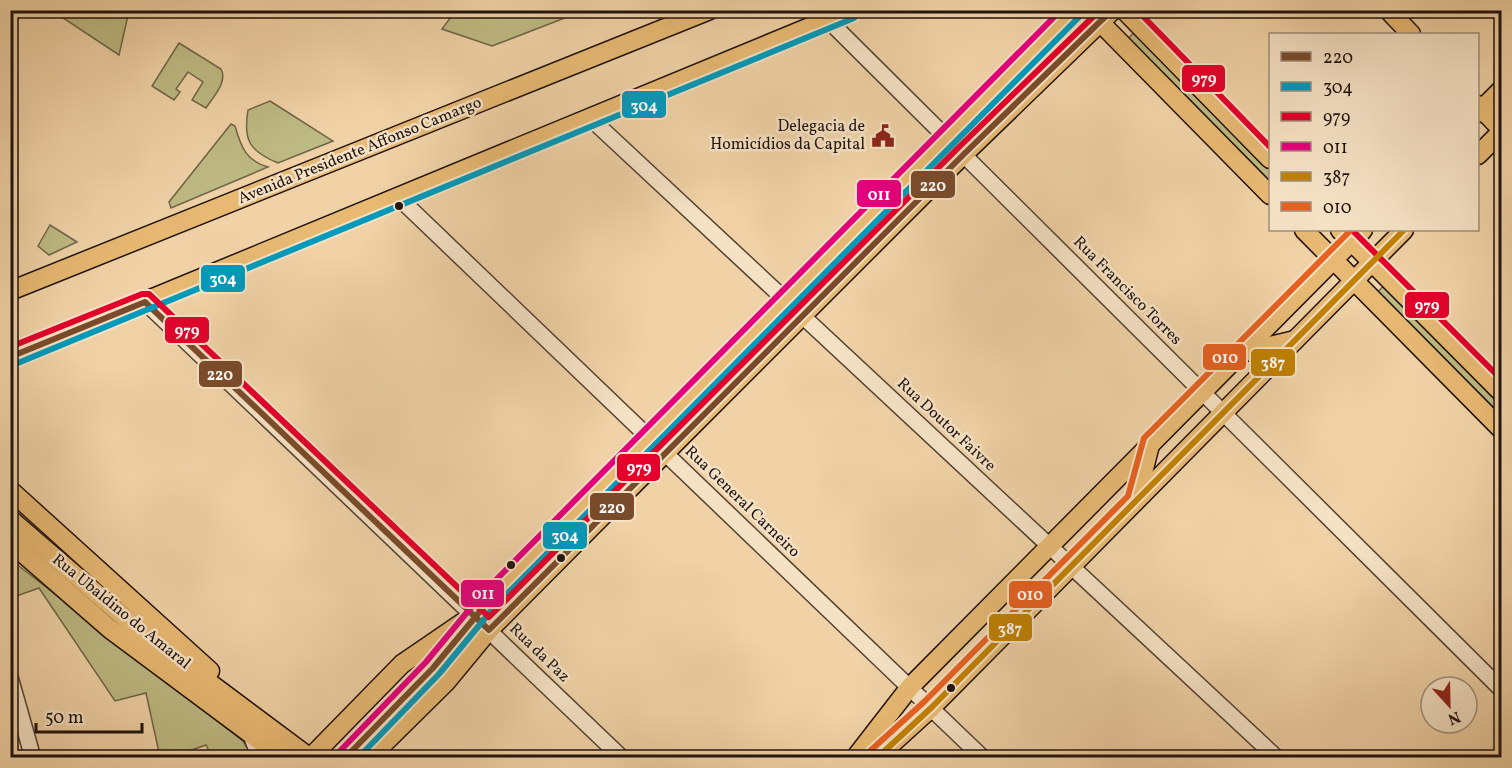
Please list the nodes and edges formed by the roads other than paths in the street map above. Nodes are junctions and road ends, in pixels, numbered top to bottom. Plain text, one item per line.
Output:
1 (710, 10) edge
2 (851, 10) edge
3 (1074, 10) edge
4 (1124, 10) edge
5 (1388, 10) edge
6 (1101, 15) edge
7 (828, 20) junction
8 (1410, 33) edge
9 (1502, 89) edge
10 (1479, 109) edge
11 (590, 118) junction
12 (1502, 130) edge
13 (947, 140) junction
14 (964, 154) junction
15 (1479, 154) edge
16 (1269, 158) edge
17 (1269, 194) edge
18 (398, 197) junction
19 (1305, 231) edge
20 (1403, 231) edge
21 (1351, 233) edge
22 (1333, 259) junction
23 (1372, 262) junction
24 (1354, 280) junction
25 (10, 291) edge
26 (145, 302) junction
27 (785, 303) junction
28 (802, 316) junction
29 (1295, 340) junction
30 (1241, 353) junction
31 (10, 357) edge
32 (1202, 392) junction
33 (1502, 393) edge
34 (1223, 413) junction
35 (1502, 430) edge
36 (648, 440) junction
37 (1151, 444) junction
38 (665, 453) junction
39 (10, 490) edge
40 (1136, 501) junction
41 (10, 519) edge
42 (10, 542) edge
43 (1050, 546) junction
44 (41, 559) junction
45 (1071, 566) junction
46 (474, 616) junction
47 (489, 630) junction
48 (10, 676) edge
49 (910, 687) junction
50 (1502, 690) edge
51 (232, 698) junction
52 (931, 708) junction
53 (250, 733) junction
54 (363, 752) edge
55 (33, 758) edge
56 (260, 758) edge
57 (283, 758) edge
58 (310, 758) edge
59 (622, 758) edge
60 (855, 758) edge
61 (876, 758) edge
62 (983, 758) edge
63 (1276, 758) edge

1 - 25 main road, Avenida Presidente Affonso Camargo
2 - 7 main road
3 - 13 main road
4 - 16 main road
5 - 8 main road
6 - 14 main road
6 - 17 main road
7 - 11 main road
7 - 13 street, Rua Francisco Torres
9 - 10 main road
10 - 12 main road
11 - 18 main road
11 - 27 street, Rua Doutor Faivre
12 - 15 main road
13 - 14 street, Rua Francisco Torres
13 - 27 main road
14 - 28 main road
14 - 32 street, Rua Francisco Torres
18 - 26 main road
18 - 36 street, Rua General Carneiro
19 - 22 main road
20 - 23 main road
21 - 22 main road
21 - 23 main road
22 - 24 main road
22 - 30 main road
23 - 24 main road
23 - 33 main road
24 - 29 main road
24 - 35 main road
26 - 31 main road
26 - 46 street, Rua da Paz
27 - 28 street, Rua Doutor Faivre
27 - 36 main road
28 - 38 main road
28 - 43 street, Rua Doutor Faivre
29 - 30 main road
29 - 34 main road
30 - 32 main road
32 - 34 street, Rua Francisco Torres
32 - 37 main road
34 - 40 main road
34 - 50 street, Rua Francisco Torres
36 - 38 street, Rua General Carneiro
36 - 46 main road
37 - 40 main road
37 - 43 main road
38 - 47 main road
38 - 49 street, Rua General Carneiro
39 - 51 main road
40 - 45 main road
41 - 44 main road
42 - 44 main road
43 - 45 street, Rua Doutor Faivre
43 - 49 main road
44 - 51 main road, Rua Ubaldino do Amaral
44 - 53 main road, Rua Ubaldino do Amaral
45 - 52 main road
45 - 63 street, Rua Doutor Faivre
46 - 47 street, Rua da Paz
46 - 54 main road
46 - 58 main road
47 - 54 main road
47 - 59 street, Rua da Paz
48 - 55 street
49 - 52 street, Rua General Carneiro
49 - 60 main road
51 - 58 main road, Rua Ubaldino do Amaral
52 - 61 main road
52 - 62 street, Rua General Carneiro
53 - 56 street
53 - 57 main road, Rua Ubaldino do Amaral

